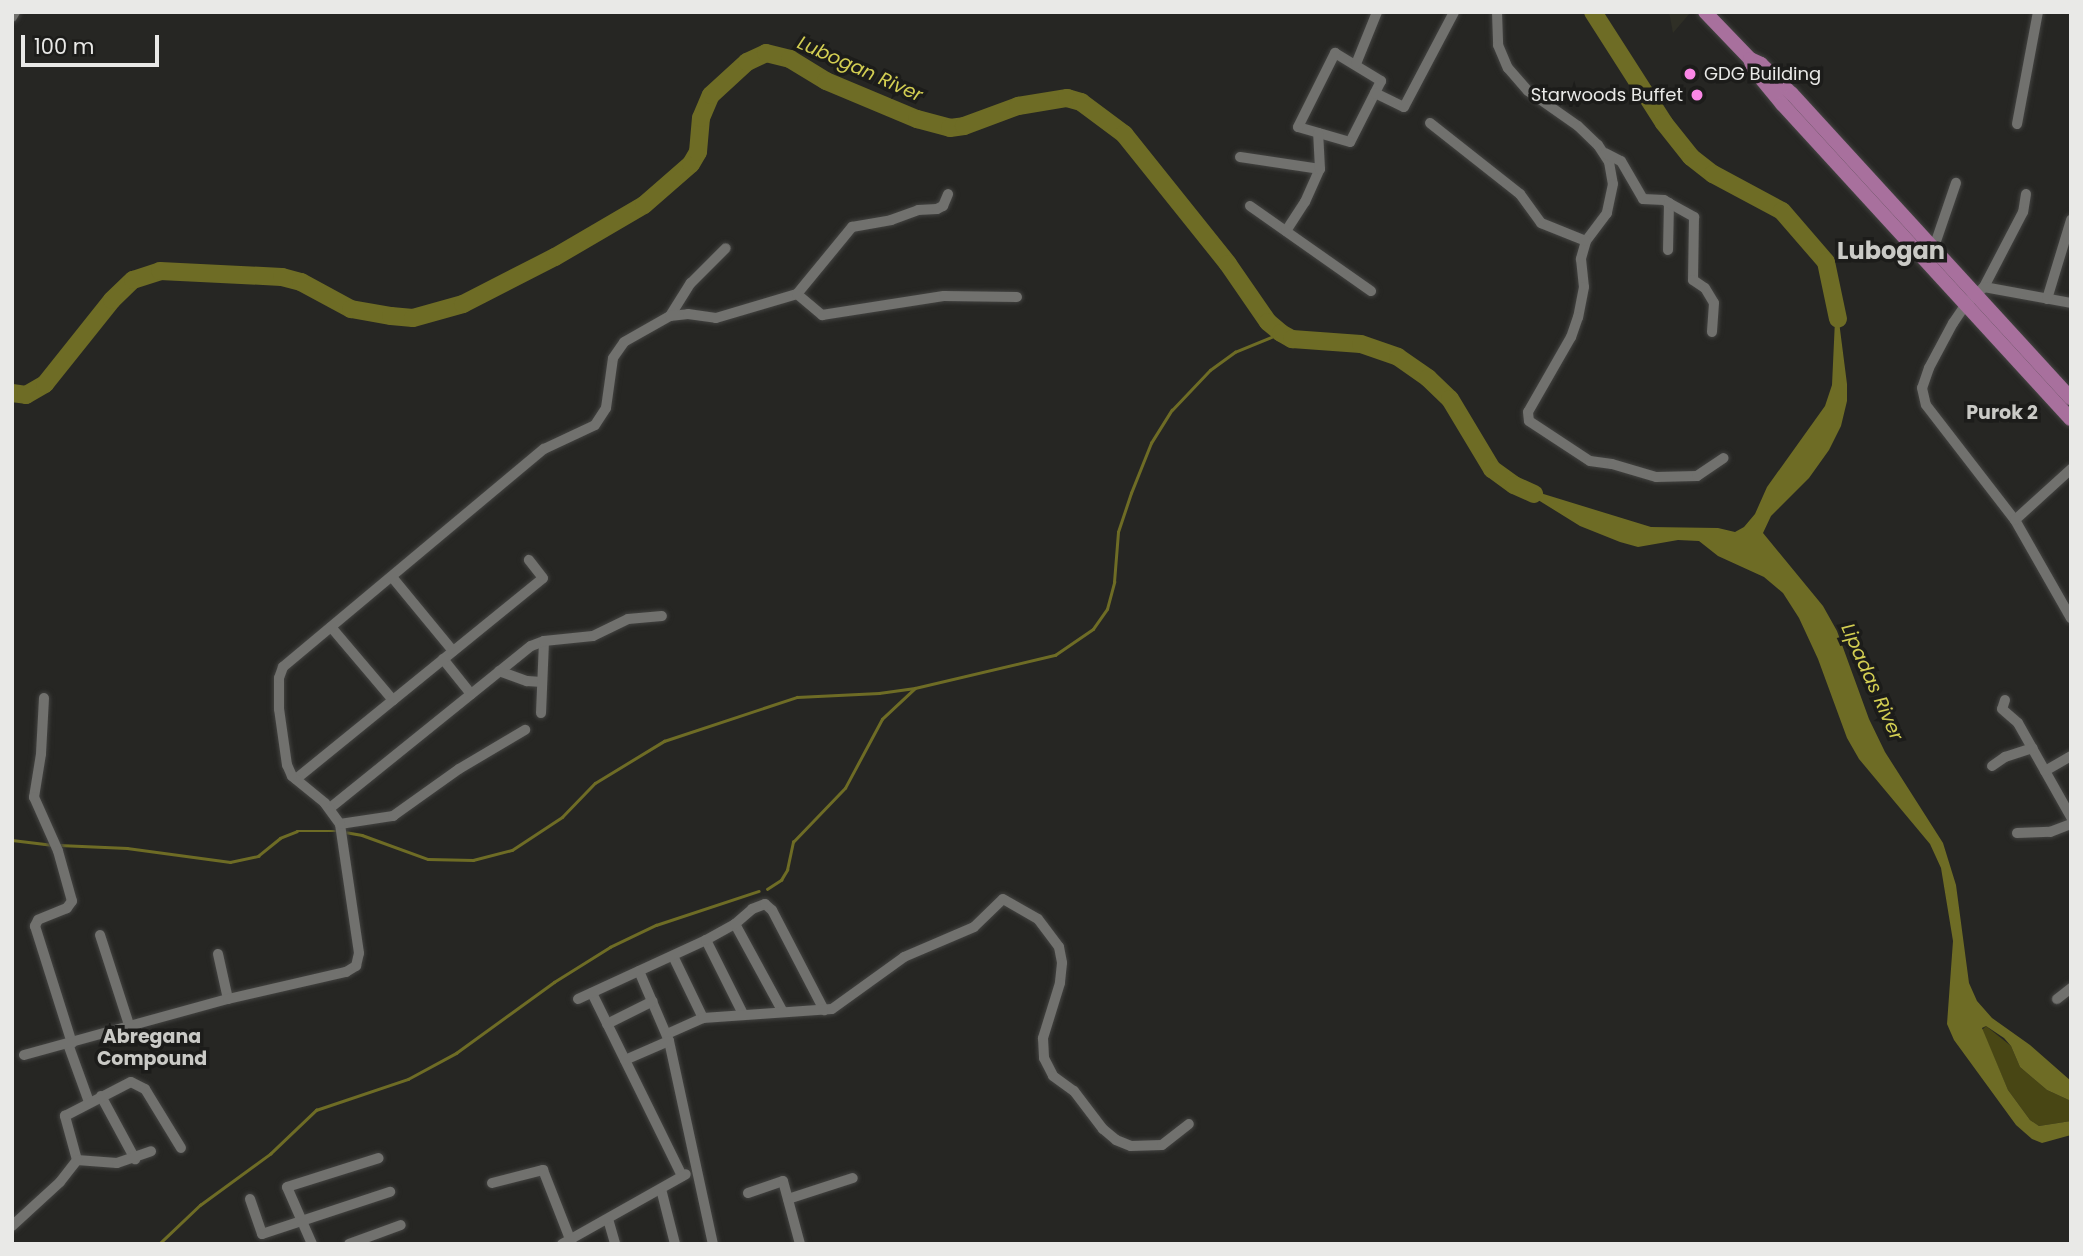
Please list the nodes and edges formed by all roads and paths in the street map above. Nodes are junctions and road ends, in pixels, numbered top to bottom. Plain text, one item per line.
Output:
1 (15, 12) edge
2 (1377, 12) edge
3 (1454, 12) edge
4 (1497, 12) edge
5 (1705, 12) edge
6 (2038, 12) edge
7 (12, 17) edge
8 (1750, 59) junction
9 (1356, 64) junction
10 (1374, 93) junction
11 (1430, 123) dead end
12 (2017, 124) dead end
13 (1318, 133) junction
14 (1605, 153) junction
15 (1240, 157) dead end
16 (1320, 169) junction
17 (1956, 183) dead end
18 (948, 194) dead end
19 (2025, 194) dead end
20 (1669, 203) junction
21 (1250, 206) dead end
22 (2071, 220) edge
23 (1286, 232) junction
24 (1586, 241) junction
25 (726, 248) dead end
26 (1668, 250) dead end
27 (1933, 250) junction
28 (1371, 291) dead end
29 (797, 294) junction
30 (1975, 296) junction
31 (1017, 297) dead end
32 (2047, 299) junction
33 (2071, 303) edge
34 (670, 316) junction
35 (1712, 332) dead end
36 (2071, 399) edge
37 (2071, 419) edge
38 (1724, 458) dead end
39 (2071, 469) edge
40 (2015, 520) junction
41 (529, 560) dead end
42 (392, 577) junction
43 (662, 616) dead end
44 (2071, 618) edge
45 (331, 627) junction
46 (544, 641) junction
47 (453, 651) junction
48 (443, 659) junction
49 (499, 671) junction
50 (542, 682) junction
51 (471, 694) junction
52 (44, 698) dead end
53 (393, 700) junction
54 (2005, 700) dead end
55 (541, 713) dead end
56 (525, 730) dead end
57 (2033, 748) junction
58 (2071, 756) edge
59 (1992, 766) dead end
60 (2045, 771) junction
61 (296, 779) junction
62 (330, 808) junction
63 (2071, 817) edge
64 (340, 824) junction
65 (2071, 824) edge
66 (2017, 833) dead end
67 (735, 924) junction
68 (100, 934) dead end
69 (706, 940) junction
70 (218, 954) dead end
71 (673, 956) junction
72 (639, 971) junction
73 (2071, 988) edge
74 (592, 993) junction
75 (228, 999) junction
76 (578, 999) dead end
77 (2057, 999) dead end
78 (653, 1001) junction
79 (824, 1010) junction
80 (783, 1012) junction
81 (743, 1014) junction
82 (703, 1018) junction
83 (607, 1024) junction
84 (129, 1025) junction
85 (668, 1037) junction
86 (70, 1043) junction
87 (24, 1055) dead end
88 (625, 1060) junction
89 (101, 1096) junction
90 (89, 1102) junction
91 (1189, 1124) dead end
92 (181, 1148) dead end
93 (151, 1151) dead end
94 (379, 1157) dead end
95 (135, 1159) junction
96 (77, 1160) junction
97 (695, 1169) junction
98 (682, 1176) junction
99 (853, 1178) dead end
100 (492, 1183) dead end
101 (661, 1189) junction
102 (390, 1192) dead end
103 (748, 1193) dead end
104 (250, 1199) dead end
105 (788, 1199) junction
106 (608, 1219) junction
107 (302, 1221) junction
108 (401, 1225) dead end
109 (12, 1226) edge
110 (569, 1242) edge
111 (312, 1244) edge
112 (349, 1244) edge
113 (615, 1244) edge
114 (675, 1244) edge
115 (713, 1244) edge
116 (800, 1244) edge

1 - 7 street
2 - 9 street
3 - 10 street
4 - 14 street
5 - 8 main road
6 - 12 street
8 - 27 main road
8 - 30 main road
9 - 10 street
9 - 13 street
10 - 13 street
11 - 24 street
13 - 16 street
14 - 20 street
14 - 24 street
15 - 16 street
16 - 23 street
17 - 27 street
18 - 29 street
19 - 30 street
20 - 26 street
20 - 35 street
21 - 23 street
22 - 32 street
23 - 28 street
24 - 38 street
25 - 34 street
27 - 30 main road
29 - 31 street
29 - 34 street
30 - 32 street
30 - 36 main road
30 - 37 main road
30 - 40 street
32 - 33 street
34 - 42 street
39 - 40 street
40 - 44 street
41 - 47 street
42 - 45 street
42 - 47 street
43 - 46 street
45 - 53 street
45 - 61 street
46 - 49 street
46 - 50 street
47 - 48 street
48 - 51 street
48 - 53 street
49 - 50 street
49 - 51 street
50 - 55 street
51 - 62 street
52 - 86 street
53 - 61 street
54 - 57 street
56 - 64 street
57 - 59 street
57 - 60 street
58 - 60 street
60 - 63 street
61 - 62 street
62 - 64 street
64 - 75 street
65 - 66 street
67 - 69 street
67 - 79 street
67 - 80 street
68 - 84 street
69 - 71 street
69 - 81 street
70 - 75 street
71 - 72 street
71 - 82 street
72 - 74 street
72 - 78 street
73 - 77 street
74 - 76 street
74 - 83 street
75 - 84 street
78 - 83 street
78 - 85 street
79 - 80 street
79 - 91 street
80 - 81 street
81 - 82 street
82 - 85 street
83 - 88 street
84 - 86 street
85 - 88 street
85 - 97 street
86 - 87 street
86 - 90 street
88 - 98 street
89 - 90 street
89 - 92 street
89 - 95 street
90 - 96 street
93 - 95 street
94 - 107 street
95 - 96 street
96 - 109 street
97 - 98 street
97 - 115 street
98 - 101 street
99 - 105 street
100 - 110 street
101 - 106 street
101 - 114 street
102 - 107 street
103 - 105 street
104 - 107 street
105 - 116 street
106 - 110 street
106 - 113 street
107 - 111 street
108 - 112 street

